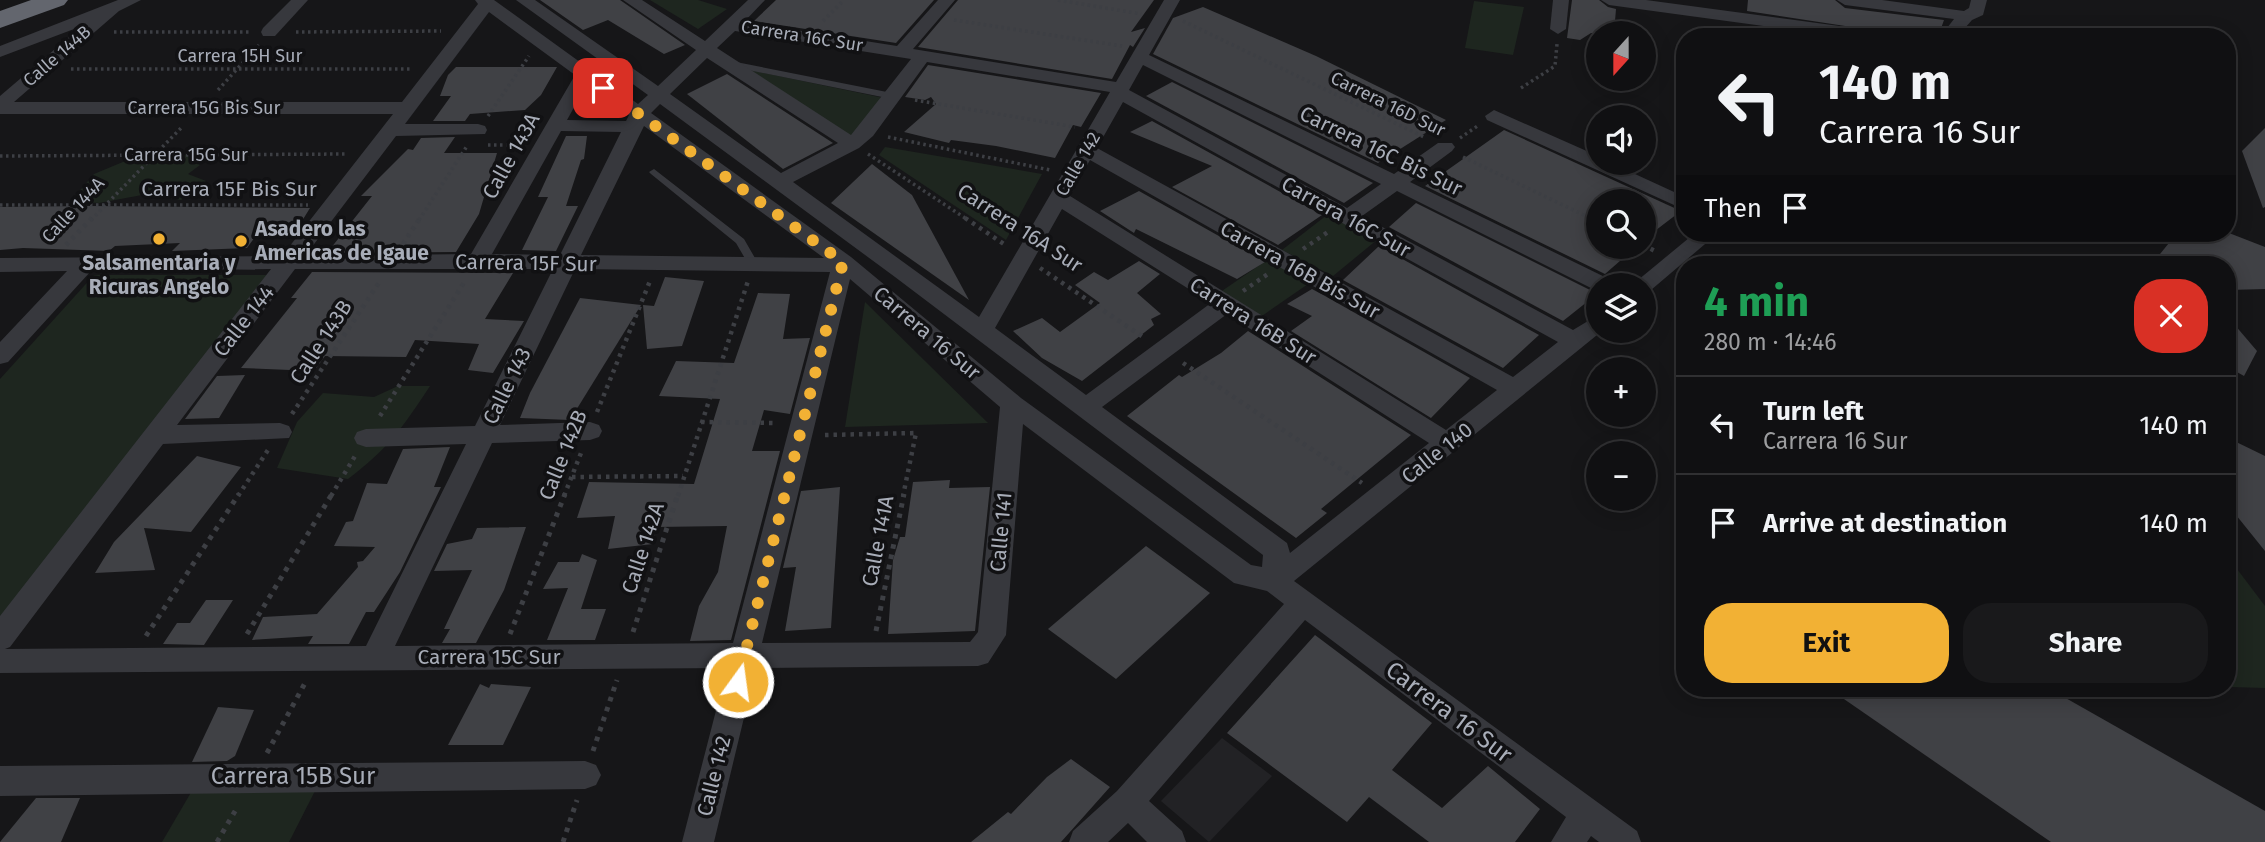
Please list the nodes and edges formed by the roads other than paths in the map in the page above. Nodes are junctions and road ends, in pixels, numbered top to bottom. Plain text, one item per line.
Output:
1 (13, 0) edge
2 (55, 0) edge
3 (132, 0) edge
4 (300, 0) edge
5 (524, 0) edge
6 (631, 0) edge
7 (757, 0) edge
8 (947, 0) edge
9 (1561, 0) edge
10 (1609, 0) edge
11 (1744, 0) edge
12 (1845, 0) edge
13 (1979, 0) edge
14 (485, 2) edge
15 (0, 5) edge
16 (114, 7) junction
17 (1166, 10) edge
18 (1966, 16) junction
19 (1745, 18) junction
20 (0, 20) edge
21 (731, 25) junction
22 (1818, 28) edge
23 (1956, 28) edge
24 (1558, 29) road end
25 (270, 32) road end
26 (706, 50) junction
27 (0, 52) edge
28 (901, 52) junction
29 (1142, 53) junction
30 (922, 55) junction
31 (726, 63) junction
32 (584, 74) junction
33 (1120, 90) junction
34 (659, 93) junction
35 (892, 96) junction
36 (0, 107) edge
37 (407, 108) junction
38 (1494, 116) road end
39 (637, 121) junction
40 (554, 125) junction
41 (390, 130) junction
42 (479, 138) road end
43 (859, 138) junction
44 (1091, 140) junction
45 (1445, 147) road end
46 (654, 172) dead end
47 (780, 181) junction
48 (1395, 183) junction
49 (1058, 197) junction
50 (1676, 200) edge
51 (1347, 218) junction
52 (1698, 242) edge
53 (1680, 256) edge
54 (1676, 259) edge
55 (478, 261) junction
56 (568, 262) junction
57 (288, 263) junction
58 (843, 264) junction
59 (0, 265) edge
60 (85, 265) junction
61 (754, 265) junction
62 (1656, 275) edge
63 (1586, 277) edge
64 (1225, 304) junction
65 (983, 329) junction
66 (1586, 332) edge
67 (1574, 341) junction
68 (0, 356) edge
69 (1514, 389) junction
70 (1012, 404) junction
71 (1086, 407) junction
72 (590, 431) road end
73 (280, 432) road end
74 (484, 433) junction
75 (156, 435) junction
76 (366, 438) dead end
77 (1448, 443) junction
78 (1274, 581) junction
79 (1302, 603) junction
80 (0, 638) edge
81 (978, 654) joint
82 (745, 656) junction
83 (375, 658) junction
84 (0, 661) edge
85 (585, 775) road end
86 (0, 781) edge
87 (1128, 802) junction
88 (1588, 814) junction
89 (698, 842) edge
90 (1085, 842) edge
91 (1170, 842) edge
92 (1567, 842) edge
93 (1625, 842) edge

1 - 15 highway
2 - 20 highway
3 - 16 street
4 - 25 street
5 - 34 street, Carrera 16 Sur
6 - 26 street
7 - 21 street
8 - 28 street
9 - 24 street
10 - 19 street
11 - 19 street
12 - 18 street
13 - 18 street
14 - 32 street, Carrera 16 Sur
14 - 37 street, Calle 144
16 - 27 street
16 - 36 street, Calle 144B
17 - 29 street, Calle 142
18 - 23 street
19 - 22 street
21 - 26 street
21 - 28 street, Carrera 16C Sur
26 - 31 street
26 - 34 street
28 - 30 street, Carrera 16C Sur
29 - 33 street, Calle 142
29 - 48 street, Carrera 16C Bis Sur
30 - 33 street, Carrera 16C Sur
30 - 35 street
31 - 35 lane
31 - 43 street
32 - 39 street, Carrera 16 Sur
32 - 40 street, Calle 143A
33 - 44 street, Calle 142
33 - 51 street, Carrera 16C Sur
34 - 39 street
34 - 47 street, Carrera 16 Sur
35 - 43 street
36 - 37 street, Carrera 15G Bis Sur
37 - 41 street, Calle 144
38 - 50 street
39 - 40 street
39 - 56 street, Calle 143
39 - 58 street, Carrera 16 Sur
40 - 55 street, Calle 143A
41 - 42 street
41 - 57 street, Calle 144
43 - 47 street
44 - 49 street, Calle 142
44 - 69 street, Carrera 16B Bis Sur
45 - 48 street
46 - 61 lane
47 - 65 street, Carrera 16 Sur
48 - 51 street
48 - 63 street, Carrera 16C Bis Sur
49 - 64 street, Carrera 16B Sur
49 - 65 street, Calle 142
51 - 67 street, Carrera 16C Sur
52 - 53 street
54 - 62 street
55 - 56 street, Carrera 15F Sur
55 - 57 street, Carrera 15F Sur
56 - 61 street, Carrera 15F Sur
56 - 74 street, Calle 143
57 - 60 street, Carrera 15F Sur
57 - 75 street, Calle 144
58 - 61 street, Carrera 15F Sur
58 - 70 street, Carrera 16 Sur
58 - 82 street, Calle 142
59 - 60 street, Carrera 15F Sur
60 - 68 street
64 - 71 street
64 - 77 street, Carrera 16B Sur
65 - 71 street, Carrera 16 Sur
66 - 67 street, Calle 140
67 - 69 street, Calle 140
69 - 77 street, Calle 140
70 - 78 street, Carrera 16 Sur
70 - 81 street, Calle 141
71 - 78 street, Carrera 16 Sur
72 - 74 street
73 - 75 street
74 - 76 street
74 - 83 street, Calle 143
75 - 80 street, Calle 144
77 - 78 street, Calle 140
78 - 79 street, Carrera 16 Sur
79 - 87 street
79 - 88 street, Carrera 16 Sur
81 - 82 street, Carrera 15C Sur
82 - 83 street, Carrera 15C Sur
82 - 89 street, Calle 142
83 - 84 street, Carrera 15C Sur
85 - 86 street, Carrera 15B Sur
87 - 90 street
87 - 91 street
88 - 92 street
88 - 93 street, Carrera 16 Sur

